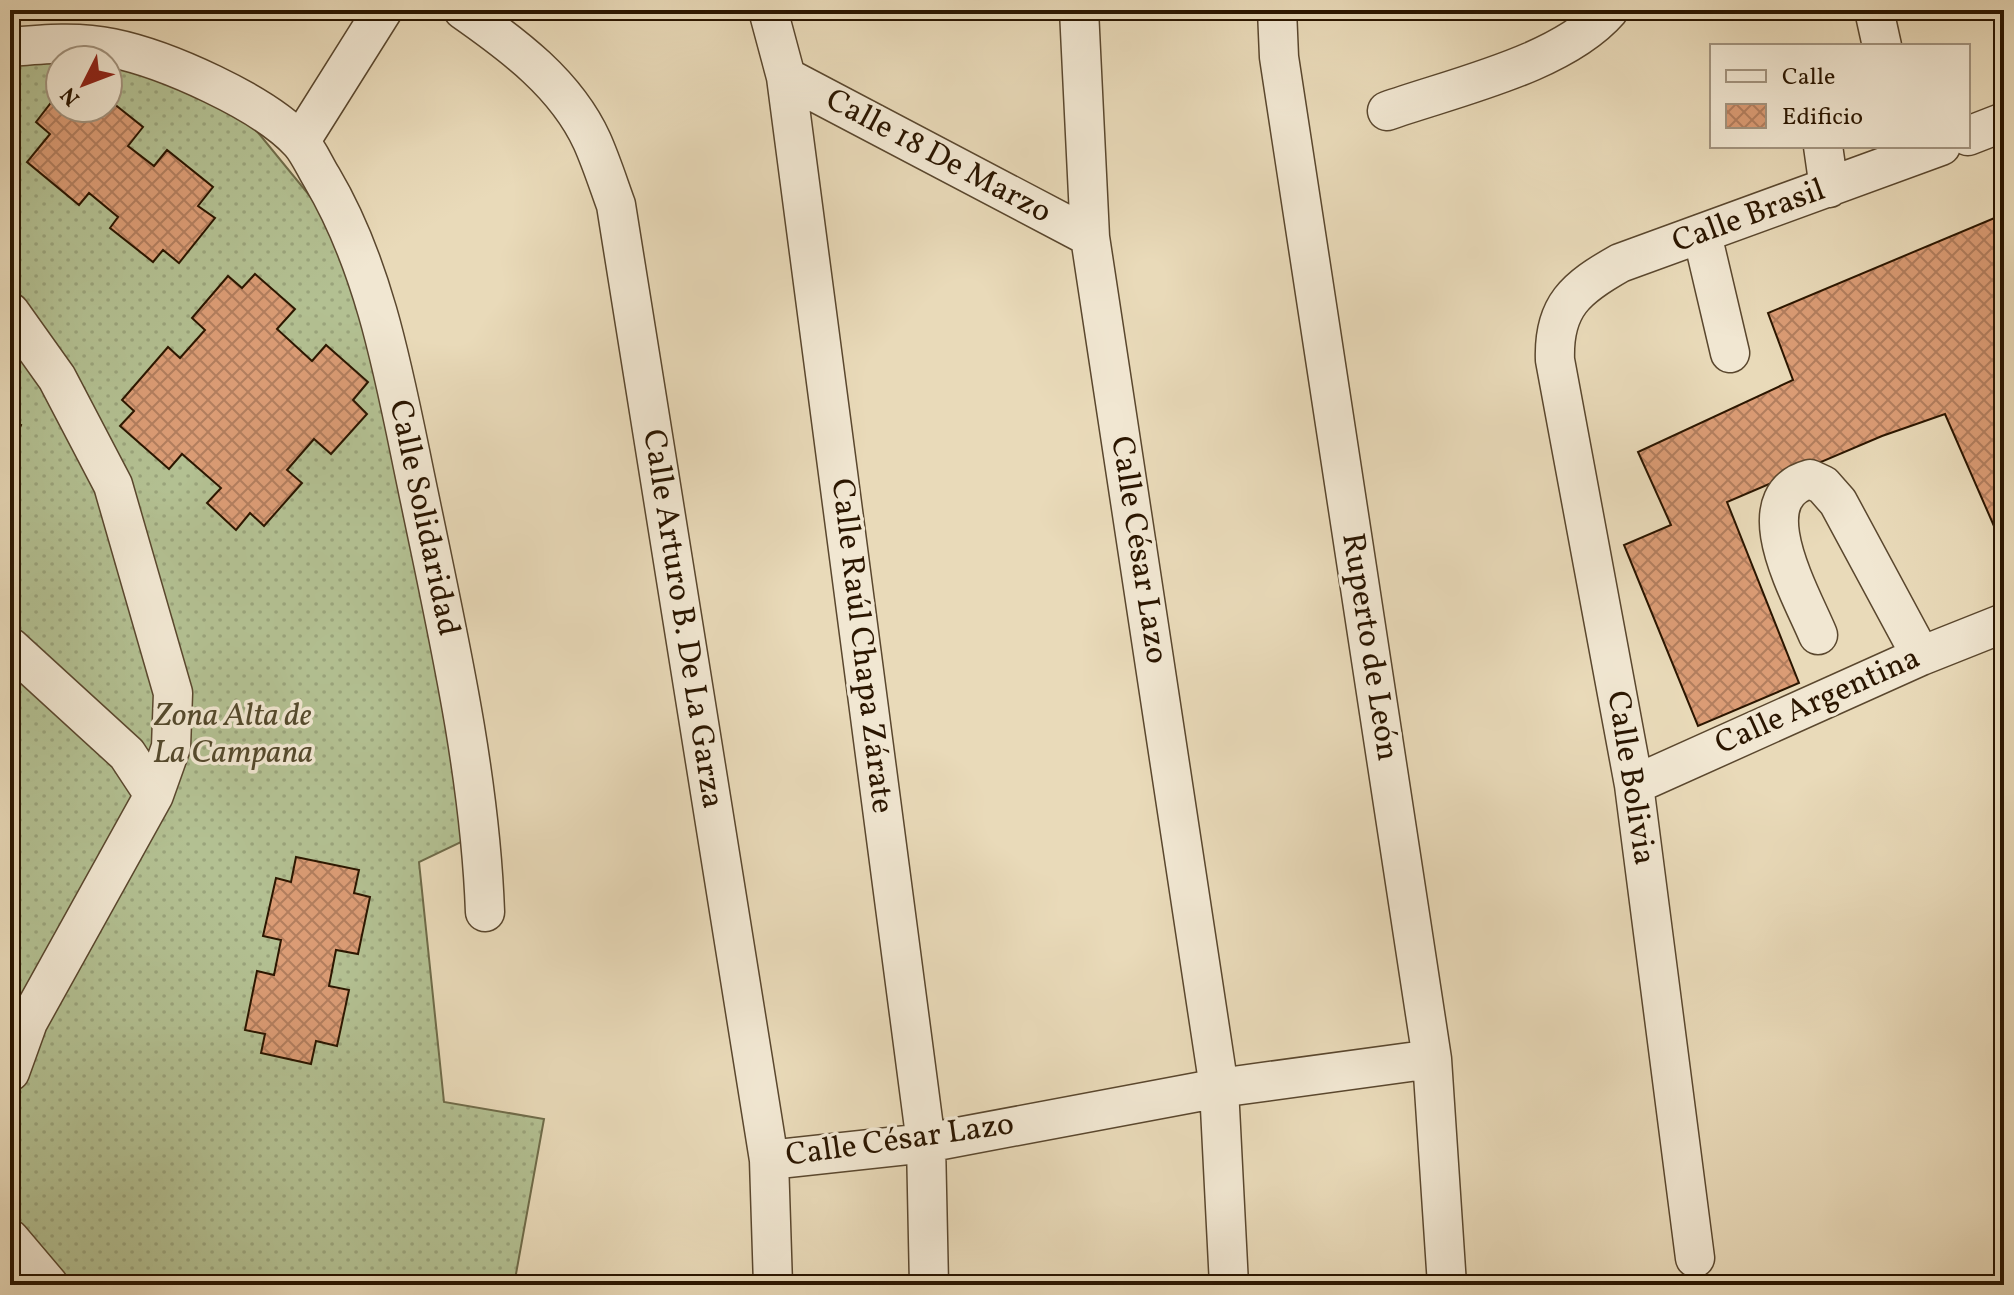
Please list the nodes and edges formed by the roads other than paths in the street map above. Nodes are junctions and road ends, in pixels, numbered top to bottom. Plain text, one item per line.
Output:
1 (383, 10) edge
2 (463, 10) edge
3 (768, 10) edge
4 (1079, 10) edge
5 (1277, 10) edge
6 (1609, 10) edge
7 (1874, 10) edge
8 (1882, 44) edge
9 (10, 47) edge
10 (786, 77) junction
11 (1387, 111) dead end
12 (2004, 122) edge
13 (1970, 135) edge
14 (300, 142) junction
15 (1823, 148) edge
16 (1927, 148) edge
17 (1829, 188) junction
18 (1702, 234) junction
19 (1090, 237) junction
20 (1566, 304) joint
21 (10, 312) edge
22 (1730, 353) dead end
23 (2004, 623) edge
24 (1818, 635) dead end
25 (10, 647) edge
26 (1921, 656) junction
27 (1634, 785) junction
28 (154, 795) junction
29 (485, 912) dead end
30 (1432, 1059) junction
31 (10, 1072) edge
32 (1219, 1088) junction
33 (926, 1143) junction
34 (769, 1160) junction
35 (10, 1239) edge
36 (10, 1255) edge
37 (1695, 1258) dead end
38 (18, 1285) edge
39 (49, 1285) edge
40 (773, 1285) edge
41 (929, 1285) edge
42 (1229, 1285) edge
43 (1447, 1285) edge

1 - 14 street
2 - 34 street, Calle Arturo B. De La Garza
3 - 10 street, Calle Raúl Chapa Zárate
4 - 19 street, Calle César Lazo
5 - 30 street, Ruperto de León
6 - 11 street
7 - 8 street
9 - 14 street, Calle Solidaridad
10 - 19 street, Calle 18 De Marzo
10 - 33 street, Calle Raúl Chapa Zárate
12 - 13 street
14 - 29 street, Calle Solidaridad
15 - 17 street
16 - 17 street, Calle Brasil
17 - 18 street, Calle Brasil
18 - 20 street, Calle Brasil
18 - 22 street
19 - 32 street, Calle César Lazo
20 - 27 street, Calle Bolivia
21 - 28 street
23 - 26 street, Calle Argentina
24 - 26 street
25 - 28 street
26 - 27 street, Calle Argentina
27 - 37 street, Calle Bolivia
28 - 31 street
30 - 32 street, Calle César Lazo
30 - 43 street, Ruperto de León
32 - 33 street, Calle César Lazo
32 - 42 street, Calle César Lazo
33 - 34 street, Calle César Lazo
33 - 41 street, Calle Raúl Chapa Zárate
34 - 40 street, Calle Arturo B. De La Garza
35 - 39 street
36 - 38 street

